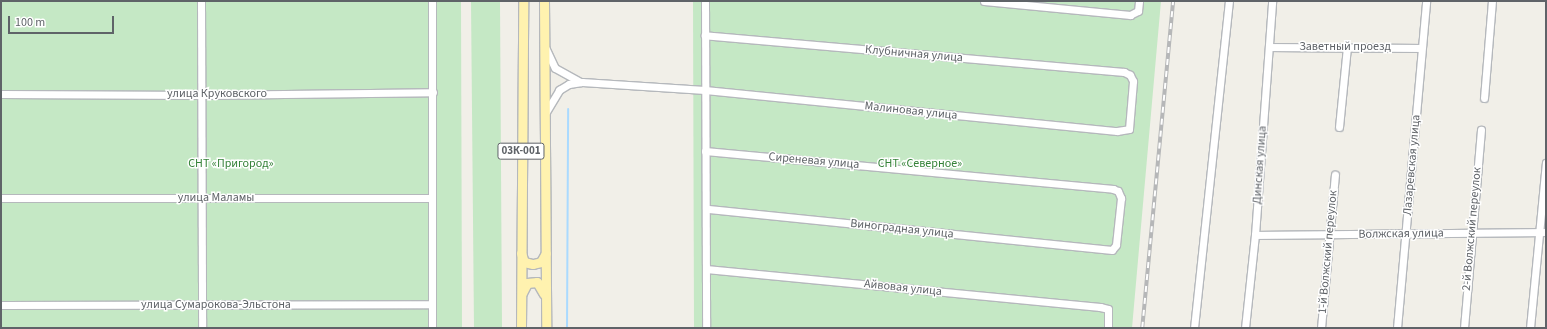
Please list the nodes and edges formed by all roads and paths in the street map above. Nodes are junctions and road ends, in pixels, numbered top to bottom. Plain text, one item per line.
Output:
1 (201, 1) edge
2 (432, 1) edge
3 (523, 1) edge
4 (544, 1) edge
5 (705, 1) edge
6 (984, 1) edge
7 (1139, 1) edge
8 (1228, 1) edge
9 (1272, 1) edge
10 (1426, 1) edge
11 (1492, 1) edge
12 (705, 35) junction
13 (544, 46) junction
14 (1269, 47) junction
15 (1347, 48) junction
16 (1421, 48) junction
17 (582, 82) junction
18 (705, 90) junction
19 (433, 92) junction
20 (1, 94) edge
21 (200, 95) junction
22 (1484, 98) dead end
23 (545, 116) junction
24 (1339, 127) dead end
25 (1481, 130) dead end
26 (1118, 131) joint
27 (705, 151) junction
28 (1546, 163) edge
29 (1335, 175) dead end
30 (1113, 189) joint
31 (1, 198) edge
32 (201, 198) junction
33 (430, 198) junction
34 (706, 209) junction
35 (1471, 232) junction
36 (1543, 232) edge
37 (1406, 233) junction
38 (1256, 235) junction
39 (1329, 235) junction
40 (520, 251) junction
41 (546, 252) junction
42 (706, 269) junction
43 (520, 300) junction
44 (546, 300) junction
45 (432, 304) junction
46 (202, 305) junction
47 (1, 306) edge
48 (202, 328) edge
49 (432, 328) edge
50 (521, 328) edge
51 (546, 328) edge
52 (706, 328) edge
53 (1108, 328) edge
54 (1194, 328) edge
55 (1245, 328) edge
56 (1321, 328) edge
57 (1397, 328) edge
58 (1464, 328) edge
59 (1530, 328) edge

1 - 21 street
2 - 19 street
3 - 40 main road, 03К-001
4 - 13 main road, 03К-001
5 - 12 street
6 - 7 street
8 - 54 street
9 - 14 street, Динская улица
10 - 16 street, Лазаревская улица
11 - 22 street
12 - 18 street
12 - 26 street, Клубничная улица
13 - 17 street
13 - 23 main road, 03К-001
14 - 15 street, Заветный проезд
14 - 38 street, Динская улица
15 - 16 street, Заветный проезд
15 - 24 street
16 - 37 street, Лазаревская улица
17 - 18 street, Малиновая улица
17 - 23 street
18 - 26 street, Малиновая улица
18 - 27 street
19 - 21 street, улица Круковского
19 - 33 street
20 - 21 street, улица Круковского
21 - 32 street
23 - 41 main road, 03К-001
25 - 35 street, 2-й Волжский переулок
27 - 30 street, Сиреневая улица
27 - 34 street
28 - 36 street
29 - 39 street, 1-й Волжский переулок
30 - 34 street, Виноградная улица
31 - 32 street, улица Маламы
32 - 33 street, улица Маламы
32 - 46 street
33 - 45 street
34 - 42 street
35 - 36 street, Волжская улица
35 - 37 street, Волжская улица
35 - 58 street, 2-й Волжский переулок
36 - 59 street
37 - 39 street, Волжская улица
37 - 57 street, Лазаревская улица
38 - 39 street, Волжская улица
38 - 55 street, Динская улица
39 - 56 street, 1-й Волжский переулок
40 - 41 main road
40 - 43 main road, 03К-001
41 - 44 main road, 03К-001
42 - 52 street
42 - 53 street, Айвовая улица
43 - 44 main road, 03К-001
43 - 50 main road, 03К-001
44 - 51 main road, 03К-001
45 - 46 street, улица Сумарокова-Эльстона
45 - 49 street
46 - 47 street, улица Сумарокова-Эльстона
46 - 48 street

